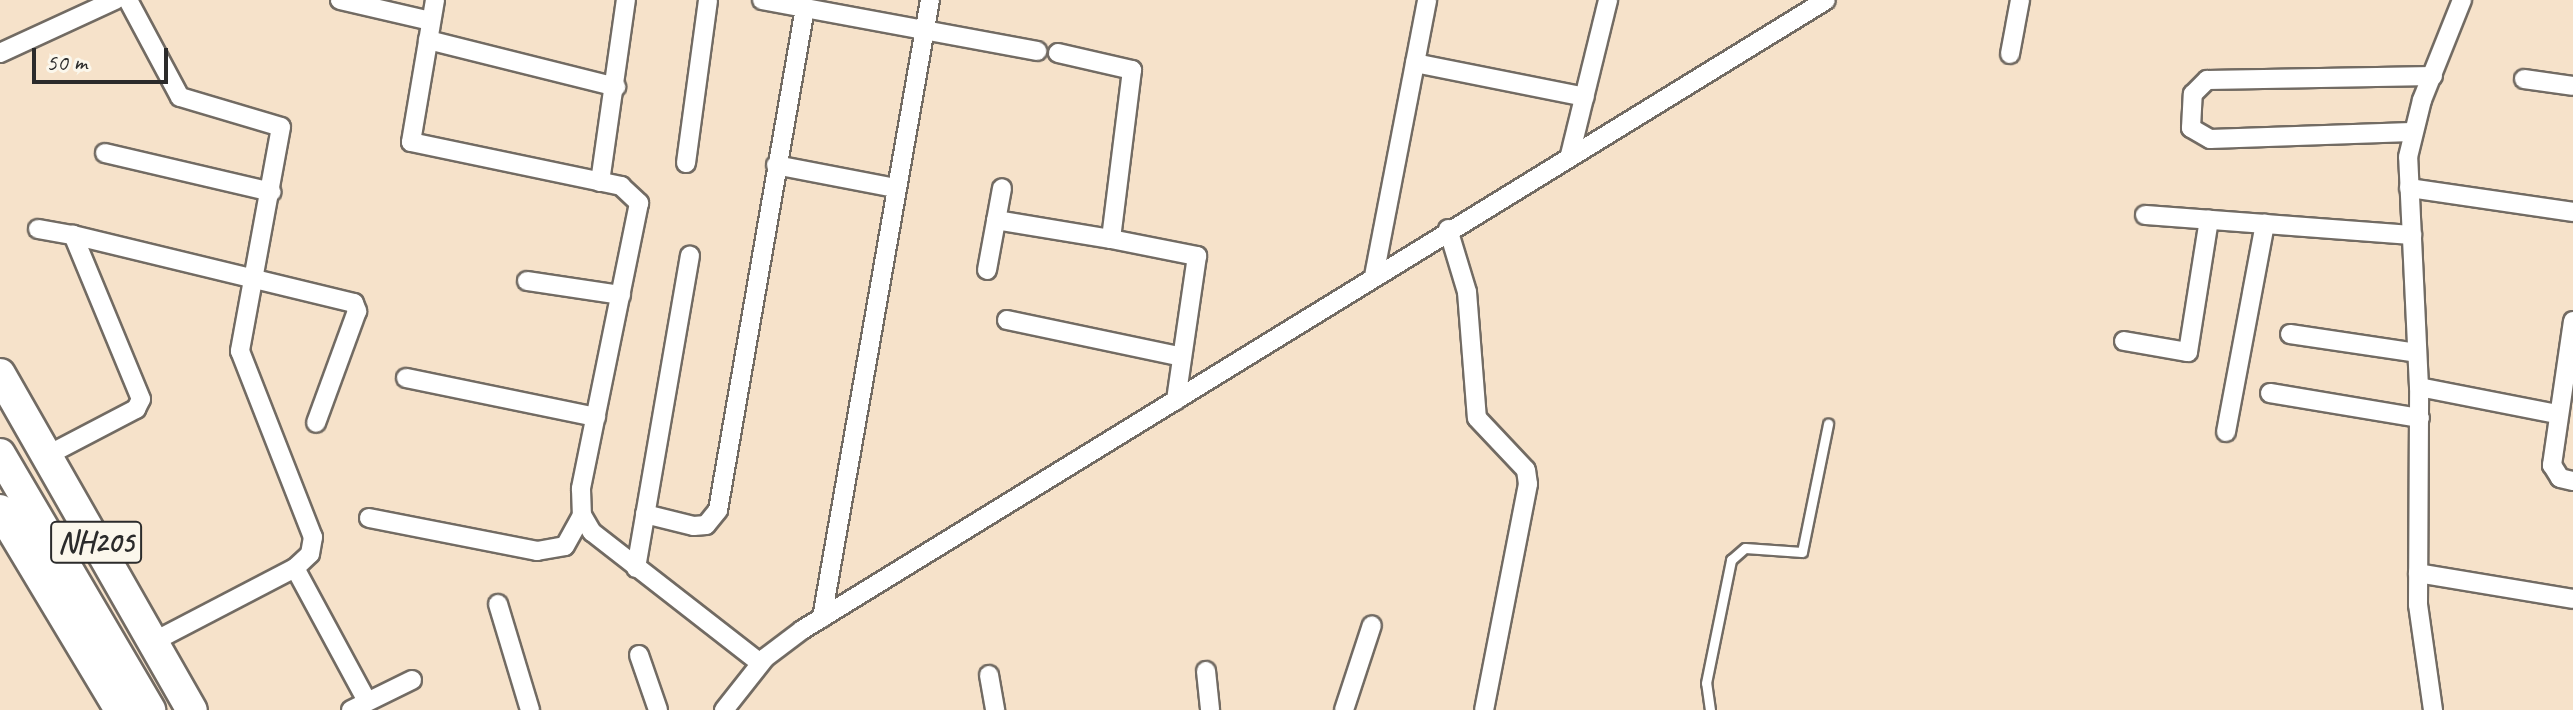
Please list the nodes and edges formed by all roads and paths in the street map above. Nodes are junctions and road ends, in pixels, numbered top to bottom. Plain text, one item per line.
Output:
1 (115, 0) edge
2 (128, 0) edge
3 (435, 0) edge
4 (626, 0) edge
5 (708, 0) edge
6 (762, 0) edge
7 (930, 0) edge
8 (1427, 0) edge
9 (1608, 0) edge
10 (1826, 0) edge
11 (2020, 0) edge
12 (2462, 0) edge
13 (348, 1) edge
14 (805, 8) junction
15 (431, 21) junction
16 (925, 29) junction
17 (428, 40) junction
18 (1037, 51) dead end
19 (0, 53) edge
20 (1058, 53) dead end
21 (2010, 54) dead end
22 (1415, 63) junction
23 (2433, 76) junction
24 (2524, 79) dead end
25 (2573, 86) edge
26 (616, 87) junction
27 (1585, 97) junction
28 (2411, 132) junction
29 (105, 153) dead end
30 (1570, 155) junction
31 (686, 163) dead end
32 (776, 165) junction
33 (600, 182) junction
34 (895, 188) junction
35 (1002, 188) dead end
36 (2409, 188) junction
37 (271, 192) junction
38 (2573, 212) edge
39 (2145, 215) dead end
40 (996, 220) junction
41 (2209, 220) junction
42 (2265, 224) junction
43 (38, 229) dead end
44 (1448, 229) junction
45 (73, 235) junction
46 (2412, 235) junction
47 (1111, 239) junction
48 (690, 256) dead end
49 (987, 270) dead end
50 (252, 273) junction
51 (1374, 276) junction
52 (527, 281) dead end
53 (621, 295) junction
54 (1007, 320) dead end
55 (2573, 321) edge
56 (2290, 334) dead end
57 (2124, 341) dead end
58 (2417, 353) junction
59 (1182, 357) junction
60 (0, 374) edge
61 (406, 378) dead end
62 (2419, 387) junction
63 (2270, 393) dead end
64 (1176, 400) junction
65 (0, 407) edge
66 (2557, 414) junction
67 (596, 417) junction
68 (2420, 418) junction
69 (316, 423) dead end
70 (1828, 424) dead end
71 (2226, 432) dead end
72 (0, 454) edge
73 (46, 456) junction
74 (2573, 481) edge
75 (0, 510) edge
76 (645, 514) junction
77 (582, 515) junction
78 (369, 518) dead end
79 (295, 568) junction
80 (636, 568) junction
81 (2418, 573) junction
82 (2573, 599) edge
83 (498, 604) dead end
84 (822, 618) junction
85 (1372, 625) dead end
86 (153, 642) junction
87 (639, 655) dead end
88 (760, 663) junction
89 (1206, 671) dead end
90 (989, 675) dead end
91 (412, 680) dead end
92 (359, 705) edge
93 (120, 710) edge
94 (150, 710) edge
95 (176, 710) edge
96 (192, 710) edge
97 (530, 710) edge
98 (658, 710) edge
99 (724, 710) edge
100 (995, 710) edge
101 (1210, 710) edge
102 (1344, 710) edge
103 (1484, 710) edge
104 (1710, 710) edge
105 (2433, 710) edge

1 - 19 street
2 - 37 street
3 - 15 street
4 - 26 street
5 - 31 street
6 - 14 street
7 - 16 street
8 - 22 street
9 - 27 street
10 - 30 street
11 - 21 street
12 - 23 street
13 - 15 street
14 - 16 street
14 - 32 street
15 - 17 street
16 - 18 street
16 - 34 street
17 - 26 street
17 - 33 street
20 - 47 street
22 - 27 street
22 - 51 street
23 - 28 street
23 - 28 street
24 - 25 street
26 - 33 street
27 - 30 street
28 - 36 street
29 - 37 street
30 - 44 street
32 - 34 street
32 - 76 street
33 - 53 street
34 - 84 street
35 - 40 street
36 - 38 street
36 - 46 street
37 - 50 street
39 - 41 street
40 - 47 street
40 - 49 street
41 - 42 street
41 - 57 street
42 - 46 street
42 - 71 street
43 - 45 street
44 - 51 street
44 - 103 street
45 - 50 street
45 - 73 street
46 - 58 street
47 - 59 street
48 - 76 street
50 - 69 street
50 - 79 street
51 - 64 street
52 - 53 street
53 - 67 street
54 - 59 street
55 - 66 street
56 - 58 street
58 - 62 street
59 - 64 street
60 - 73 highway, NH205
61 - 67 street
62 - 66 street
62 - 68 street
63 - 68 street
64 - 84 street
65 - 95 highway
66 - 74 street
67 - 77 street
68 - 81 street
70 - 104 lane
72 - 94 highway
73 - 86 highway, NH205
75 - 93 highway, NH205
76 - 80 street
77 - 78 street
77 - 80 street
79 - 86 street
79 - 92 street
80 - 88 street
81 - 82 street
81 - 105 street
83 - 97 street
84 - 88 street
85 - 102 street
86 - 96 highway, NH205
87 - 98 street
88 - 99 street
89 - 101 street
90 - 100 street
91 - 92 street

